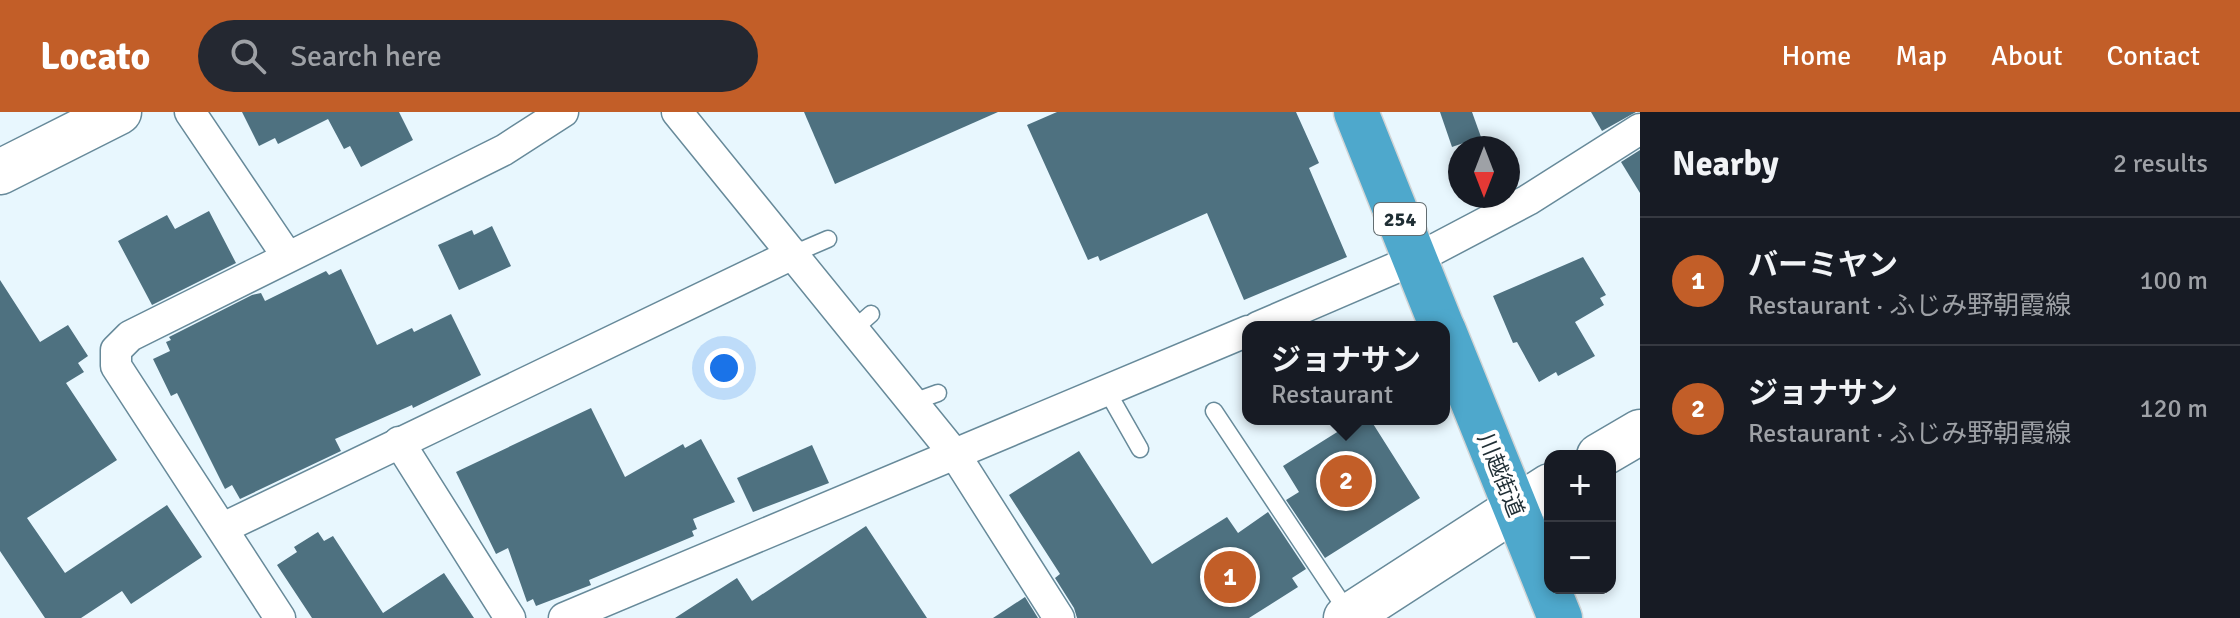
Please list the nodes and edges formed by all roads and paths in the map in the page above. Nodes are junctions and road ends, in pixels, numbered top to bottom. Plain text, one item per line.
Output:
1 (119, 112) edge
2 (190, 112) edge
3 (563, 112) edge
4 (677, 112) edge
5 (1356, 112) edge
6 (1640, 129) edge
7 (0, 172) edge
8 (828, 239) dead end
9 (793, 254) junction
10 (287, 256) junction
11 (1416, 259) junction
12 (1272, 321) edge
13 (1439, 321) edge
14 (1242, 334) edge
15 (1450, 347) edge
16 (1107, 391) junction
17 (1214, 411) dead end
18 (1640, 432) edge
19 (399, 442) junction
20 (1140, 449) dead end
21 (1609, 450) edge
22 (956, 456) junction
23 (1532, 497) edge
24 (223, 528) junction
25 (1348, 617) edge
26 (280, 618) edge
27 (510, 618) edge
28 (564, 618) edge
29 (1059, 618) edge
30 (1560, 618) edge

1 - 7 main road
2 - 10 street
3 - 10 street
4 - 9 street
5 - 11 highway, 川越街道 / 254
6 - 11 street
8 - 9 lane
9 - 19 street
9 - 22 street
10 - 24 street
11 - 12 street
11 - 13 highway, 川越街道 / 254
14 - 16 street
15 - 23 highway, 川越街道 / 254
16 - 20 lane
16 - 22 street
17 - 25 lane
18 - 21 main road
19 - 24 street
19 - 27 street
22 - 28 street
22 - 29 street
23 - 25 main road
23 - 30 highway, 川越街道 / 254
24 - 26 street

